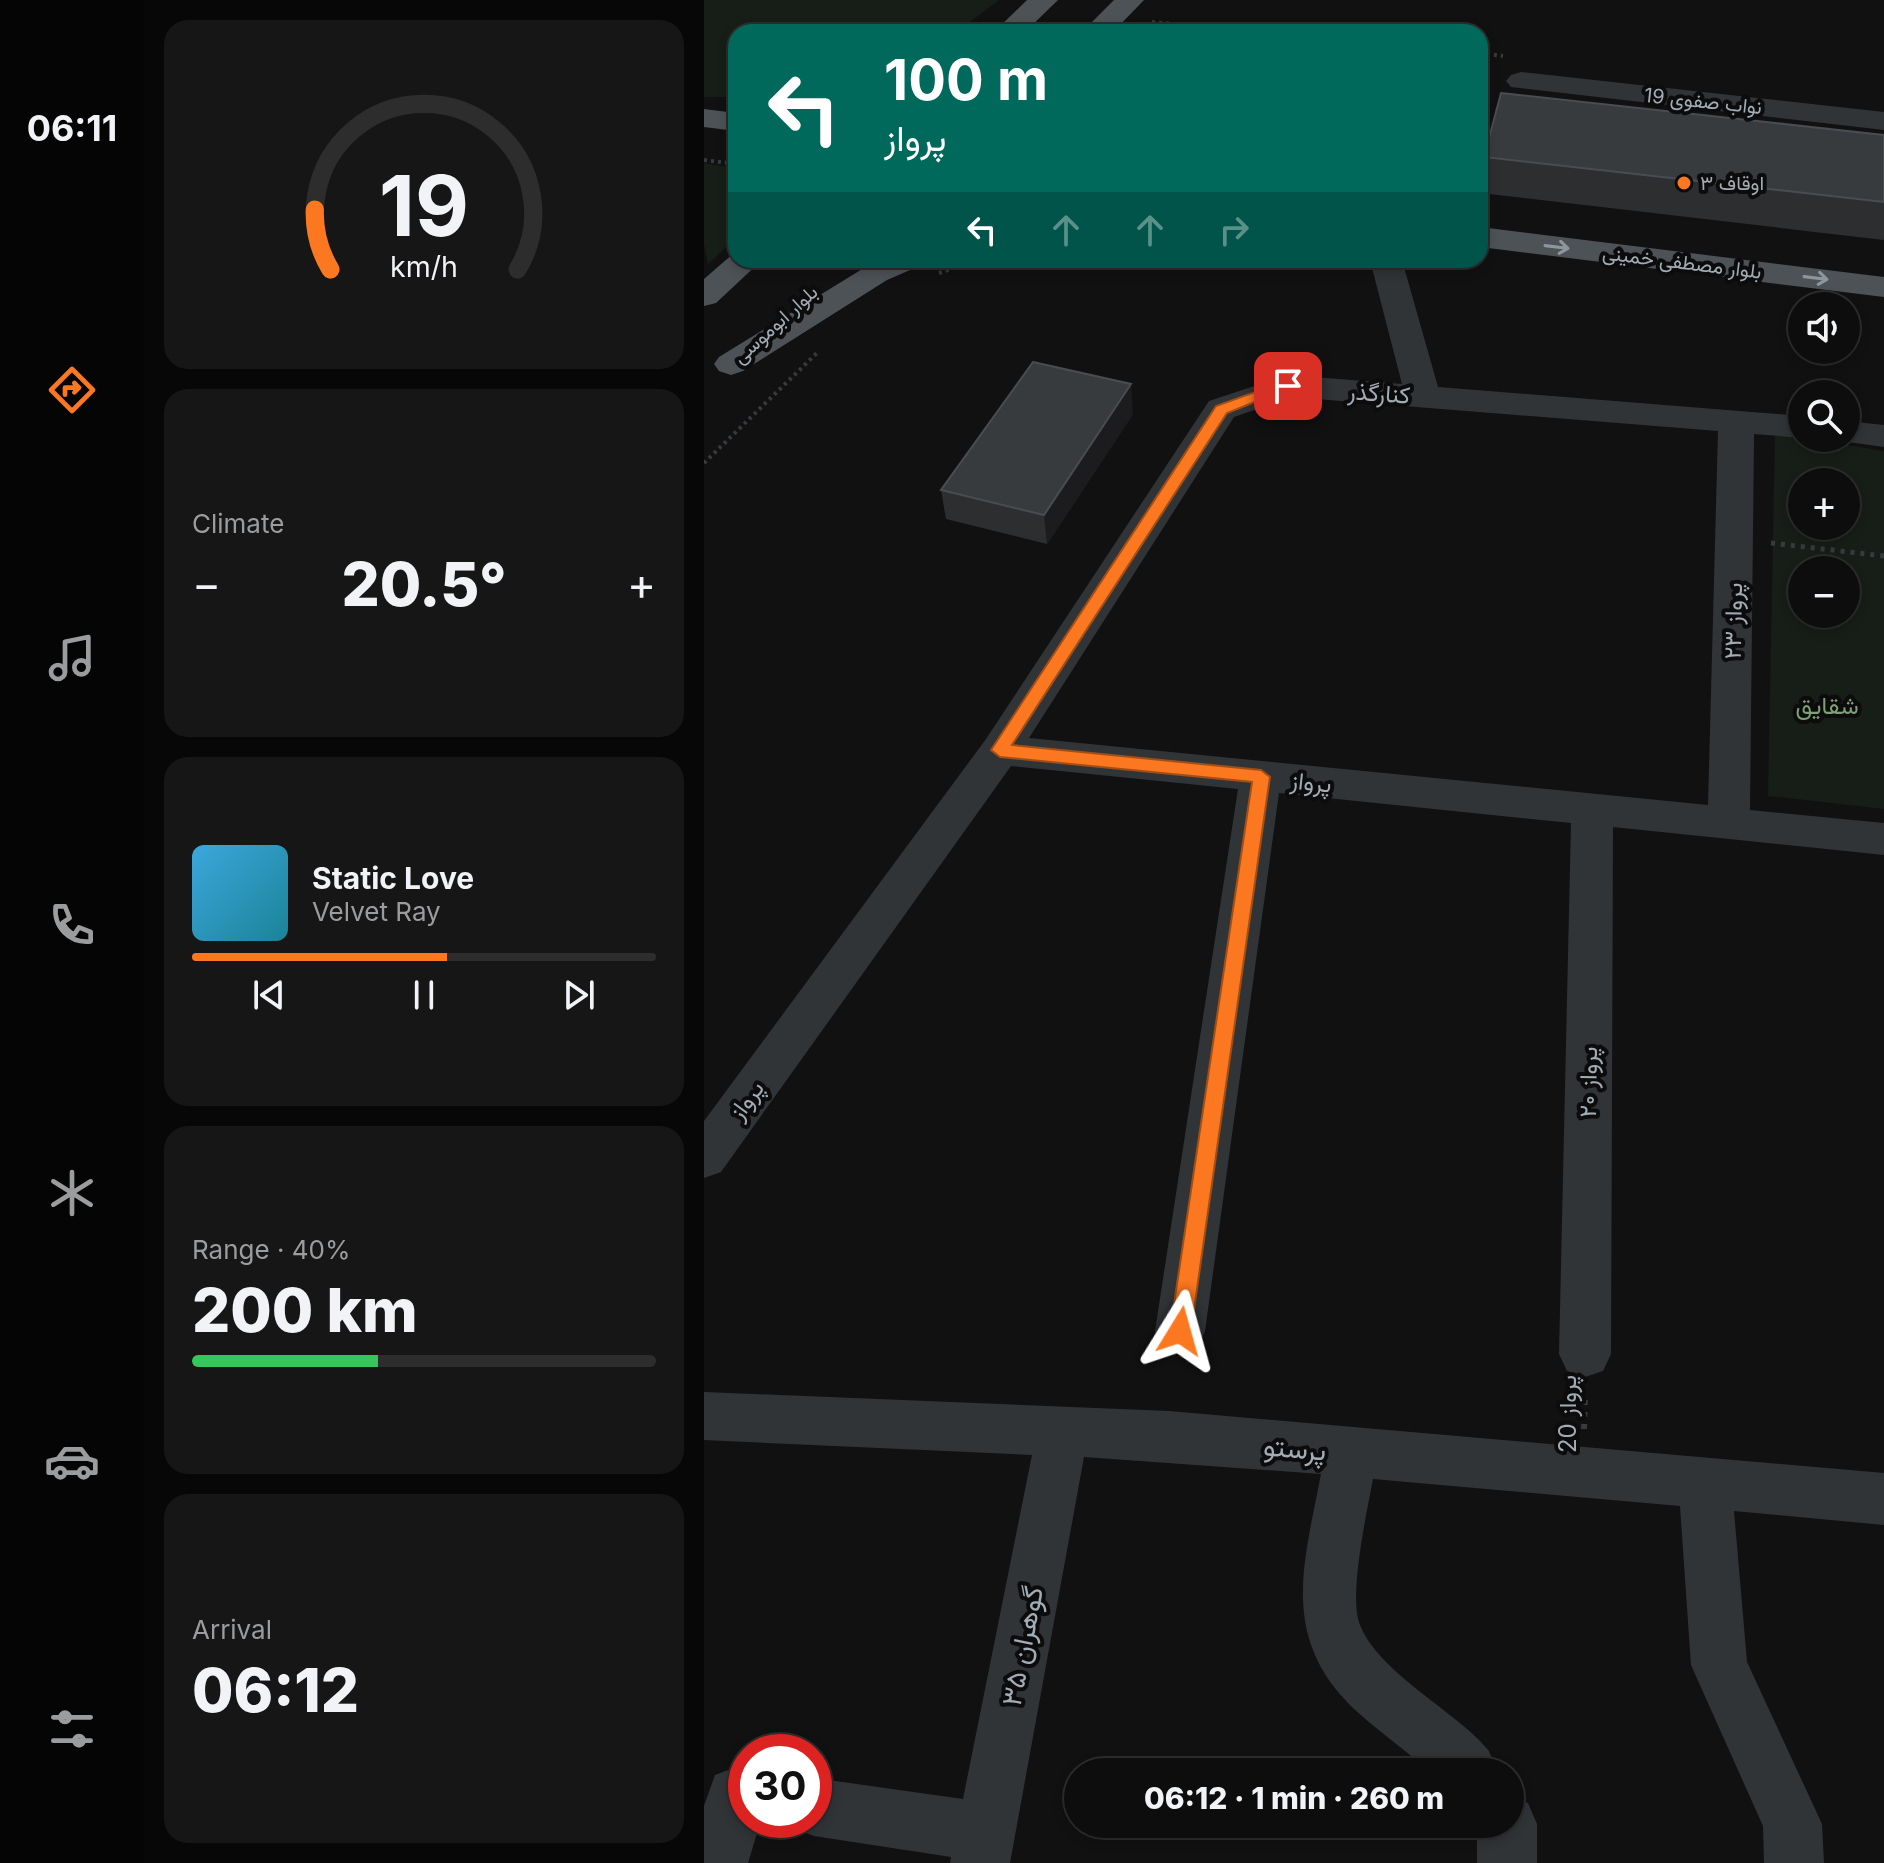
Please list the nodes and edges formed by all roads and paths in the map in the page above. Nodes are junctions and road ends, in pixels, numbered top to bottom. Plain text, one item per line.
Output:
1 (1040, 4) edge
2 (1146, 11) edge
3 (1009, 24) edge
4 (1017, 24) edge
5 (1115, 24) edge
6 (1201, 24) edge
7 (1521, 81) dead end
8 (704, 107) edge
9 (728, 107) edge
10 (704, 118) edge
11 (728, 121) edge
12 (1884, 121) edge
13 (704, 145) edge
14 (728, 148) edge
15 (704, 160) edge
16 (728, 163) edge
17 (1488, 212) edge
18 (1488, 238) edge
19 (1884, 261) edge
20 (737, 268) edge
21 (838, 268) edge
22 (887, 268) edge
23 (952, 268) edge
24 (1388, 268) edge
25 (937, 274) dead end
26 (1884, 287) edge
27 (704, 296) edge
28 (825, 346) dead end
29 (731, 364) junction
30 (704, 389) edge
31 (1423, 396) junction
32 (1736, 420) junction
33 (1788, 426) edge
34 (1860, 433) edge
35 (1884, 436) edge
36 (704, 463) edge
37 (1734, 539) junction
38 (1884, 556) edge
39 (1000, 750) junction
40 (1261, 777) junction
41 (1592, 810) junction
42 (1729, 823) junction
43 (1884, 839) edge
44 (704, 1158) edge
45 (1180, 1331) dead end
46 (1585, 1354) joint
47 (704, 1416) edge
48 (1063, 1429) junction
49 (1351, 1453) junction
50 (1584, 1474) junction
51 (1705, 1482) junction
52 (1884, 1499) edge
53 (1454, 1758) edge
54 (832, 1811) edge
55 (728, 1826) edge
56 (1507, 1838) edge
57 (983, 1847) edge
58 (718, 1863) edge
59 (1507, 1863) edge
60 (1794, 1863) edge

1 - 3 main road
1 - 4 main road
2 - 5 main road
2 - 6 path
7 - 12 street, نواب صفوی 19
8 - 9 main road
10 - 11 main road
13 - 14 main road
15 - 16 path
17 - 19 main road, بلوار مصطفی خمینی
18 -> 26 main road, بلوار مصطفی خمینی
20 - 27 main road
21 - 29 main road, بلوار ابوموسی
22 - 29 main road
23 - 25 path
24 - 31 street
28 - 36 path
29 - 30 main road, بلوار ابوموسی
31 - 32 street, کنارگذر
31 - 39 street, کنارگذر
32 - 33 street, کنارگذر
32 - 37 street, پرواز ۲۳
34 - 35 street
37 - 38 path
37 - 42 street, پرواز ۲۳
39 - 40 street, پرواز
39 - 44 street, پرواز
40 - 41 street, پرواز
40 - 45 street
41 - 42 street, پرواز
41 - 46 street, پرواز ۲۰
42 - 43 street, پرواز
46 - 50 path, پرواز 20
47 - 48 street, پرستو
48 - 49 street, پرستو
48 - 57 street, گوهران ۳۵
49 - 50 street, پرستو
49 - 53 street
50 - 51 street, پرستو
51 - 52 street, پرستو
51 - 60 street
54 - 57 street
55 - 58 street
56 - 59 street

